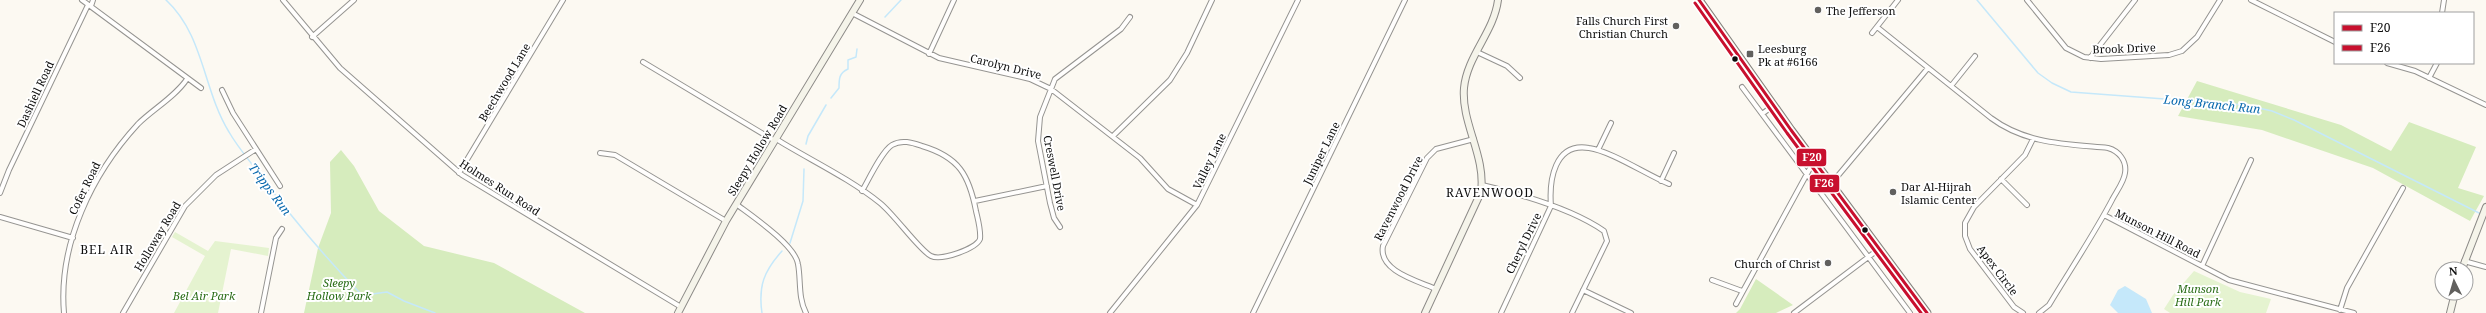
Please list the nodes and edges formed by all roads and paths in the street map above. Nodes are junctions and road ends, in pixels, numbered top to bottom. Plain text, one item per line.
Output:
1 (82, 0) edge
2 (92, 0) edge
3 (283, 0) edge
4 (354, 0) edge
5 (563, 0) edge
6 (860, 0) edge
7 (954, 0) edge
8 (1212, 0) edge
9 (1298, 0) edge
10 (1405, 0) edge
11 (1498, 0) edge
12 (1699, 0) edge
13 (1898, 0) edge
14 (2135, 0) edge
15 (2220, 0) edge
16 (2251, 0) edge
17 (2444, 0) edge
18 (2029, 1) edge
19 (89, 5) junction
20 (2442, 12) edge
21 (852, 13) junction
22 (1130, 16) dead end
23 (1877, 27) junction
24 (1872, 34) dead end
25 (312, 37) junction
26 (2334, 42) edge
27 (1477, 52) junction
28 (929, 54) junction
29 (1975, 56) dead end
30 (2090, 58) junction
31 (643, 62) dead end
32 (2390, 64) edge
33 (2436, 64) edge
34 (1928, 68) junction
35 (187, 78) junction
36 (1520, 78) dead end
37 (2429, 78) junction
38 (1951, 86) junction
39 (1742, 87) dead end
40 (201, 88) dead end
41 (1051, 89) junction
42 (222, 90) dead end
43 (2486, 105) edge
44 (1774, 106) junction
45 (1762, 114) junction
46 (1611, 123) dead end
47 (1113, 136) junction
48 (1474, 139) junction
49 (2033, 139) junction
50 (775, 140) junction
51 (254, 150) junction
52 (1598, 150) junction
53 (600, 153) dead end
54 (1674, 153) dead end
55 (2251, 160) dead end
56 (1814, 161) junction
57 (459, 173) junction
58 (1808, 174) junction
59 (2001, 179) junction
60 (1661, 181) junction
61 (1669, 184) dead end
62 (1831, 184) junction
63 (1482, 185) junction
64 (280, 186) dead end
65 (1047, 186) junction
66 (2403, 188) dead end
67 (862, 191) junction
68 (0, 193) edge
69 (974, 201) junction
70 (736, 204) junction
71 (1197, 205) junction
72 (2027, 205) dead end
73 (1552, 206) junction
74 (2486, 207) edge
75 (2104, 215) junction
76 (0, 217) edge
77 (726, 221) junction
78 (1060, 227) dead end
79 (282, 229) dead end
80 (73, 238) junction
81 (1879, 249) junction
82 (1869, 258) junction
83 (2464, 261) edge
84 (2474, 264) edge
85 (2202, 266) junction
86 (2486, 267) edge
87 (1712, 280) dead end
88 (1436, 289) junction
89 (1583, 290) junction
90 (1742, 292) junction
91 (2453, 301) edge
92 (1736, 304) dead end
93 (680, 310) edge
94 (2340, 310) junction
95 (64, 313) edge
96 (123, 313) edge
97 (261, 313) edge
98 (806, 313) edge
99 (1110, 313) edge
100 (1253, 313) edge
101 (1425, 313) edge
102 (1501, 313) edge
103 (1572, 313) edge
104 (1631, 313) edge
105 (1794, 313) edge
106 (1910, 313) edge
107 (1927, 313) edge
108 (2023, 313) edge
109 (2039, 313) edge
110 (2354, 313) edge
111 (2450, 313) edge

1 - 19 street
2 - 19 street, Dashiell Road
3 - 25 street, Holmes Run Road
4 - 25 street
5 - 57 street, Beechwood Lane
6 - 21 street, Sleepy Hollow Road
7 - 28 street
8 - 47 street
9 - 71 street, Valley Lane
10 - 100 street, Juniper Lane
11 - 27 street
12 - 44 main road
13 - 23 street
14 - 30 street
15 - 30 street, Brook Drive
16 - 26 street
17 - 20 street
18 - 30 street, Brook Drive
19 - 35 street
19 - 68 street, Dashiell Road
21 - 28 street, Carolyn Drive
21 - 50 street, Sleepy Hollow Road
22 - 41 street, Creswell Drive
23 - 24 street
23 - 34 street, Munson Hill Road
25 - 57 street, Holmes Run Road
27 - 36 street
27 - 48 street
28 - 41 street, Carolyn Drive
29 - 38 street
31 - 50 street
32 - 37 street
33 - 37 street
34 - 38 street, Munson Hill Road
34 - 62 street
35 - 40 street
35 - 80 street, Cofer Road
37 - 43 street
38 - 49 street, Munson Hill Road
39 - 45 street
41 - 47 street, Carolyn Drive
41 - 65 street, Creswell Drive
42 - 51 street
44 - 45 street
44 - 56 main road
45 - 58 street
46 - 52 street
47 - 71 street, Carolyn Drive
48 - 63 street
48 - 88 street, Ravenwood Drive
49 - 59 street, Apex Circle
49 - 75 street, Munson Hill Road
50 - 67 street
50 - 70 street, Sleepy Hollow Road
51 - 64 street
51 - 96 street, Holloway Road
52 - 60 street, Cheryl Drive
52 - 73 street, Cheryl Drive
53 - 77 street
54 - 60 street
55 - 85 street
56 - 58 street
56 - 62 main road
57 - 93 street, Holmes Run Road
58 - 82 street
58 - 90 street
59 - 72 street
59 - 108 street, Apex Circle
60 - 61 street, Cheryl Drive
62 - 81 main road
63 - 73 street
63 - 88 street
65 - 69 street
65 - 78 street, Creswell Drive
66 - 94 street
67 - 69 street
67 - 69 street
70 - 77 street, Sleepy Hollow Road
70 - 98 street
71 - 99 street, Valley Lane
73 - 89 street
73 - 102 street, Cheryl Drive
74 - 83 street
75 - 85 street, Munson Hill Road
75 - 109 street
76 - 80 street
77 - 93 street, Sleepy Hollow Road
79 - 97 street
80 - 95 street, Cofer Road
81 - 82 street
81 - 107 main road
82 - 105 street
82 - 106 street
84 - 86 street
85 - 94 street, Munson Hill Road
87 - 90 street
88 - 101 street
89 - 103 street
89 - 104 street
90 - 92 street
91 - 111 street
94 - 110 street, Munson Hill Road

